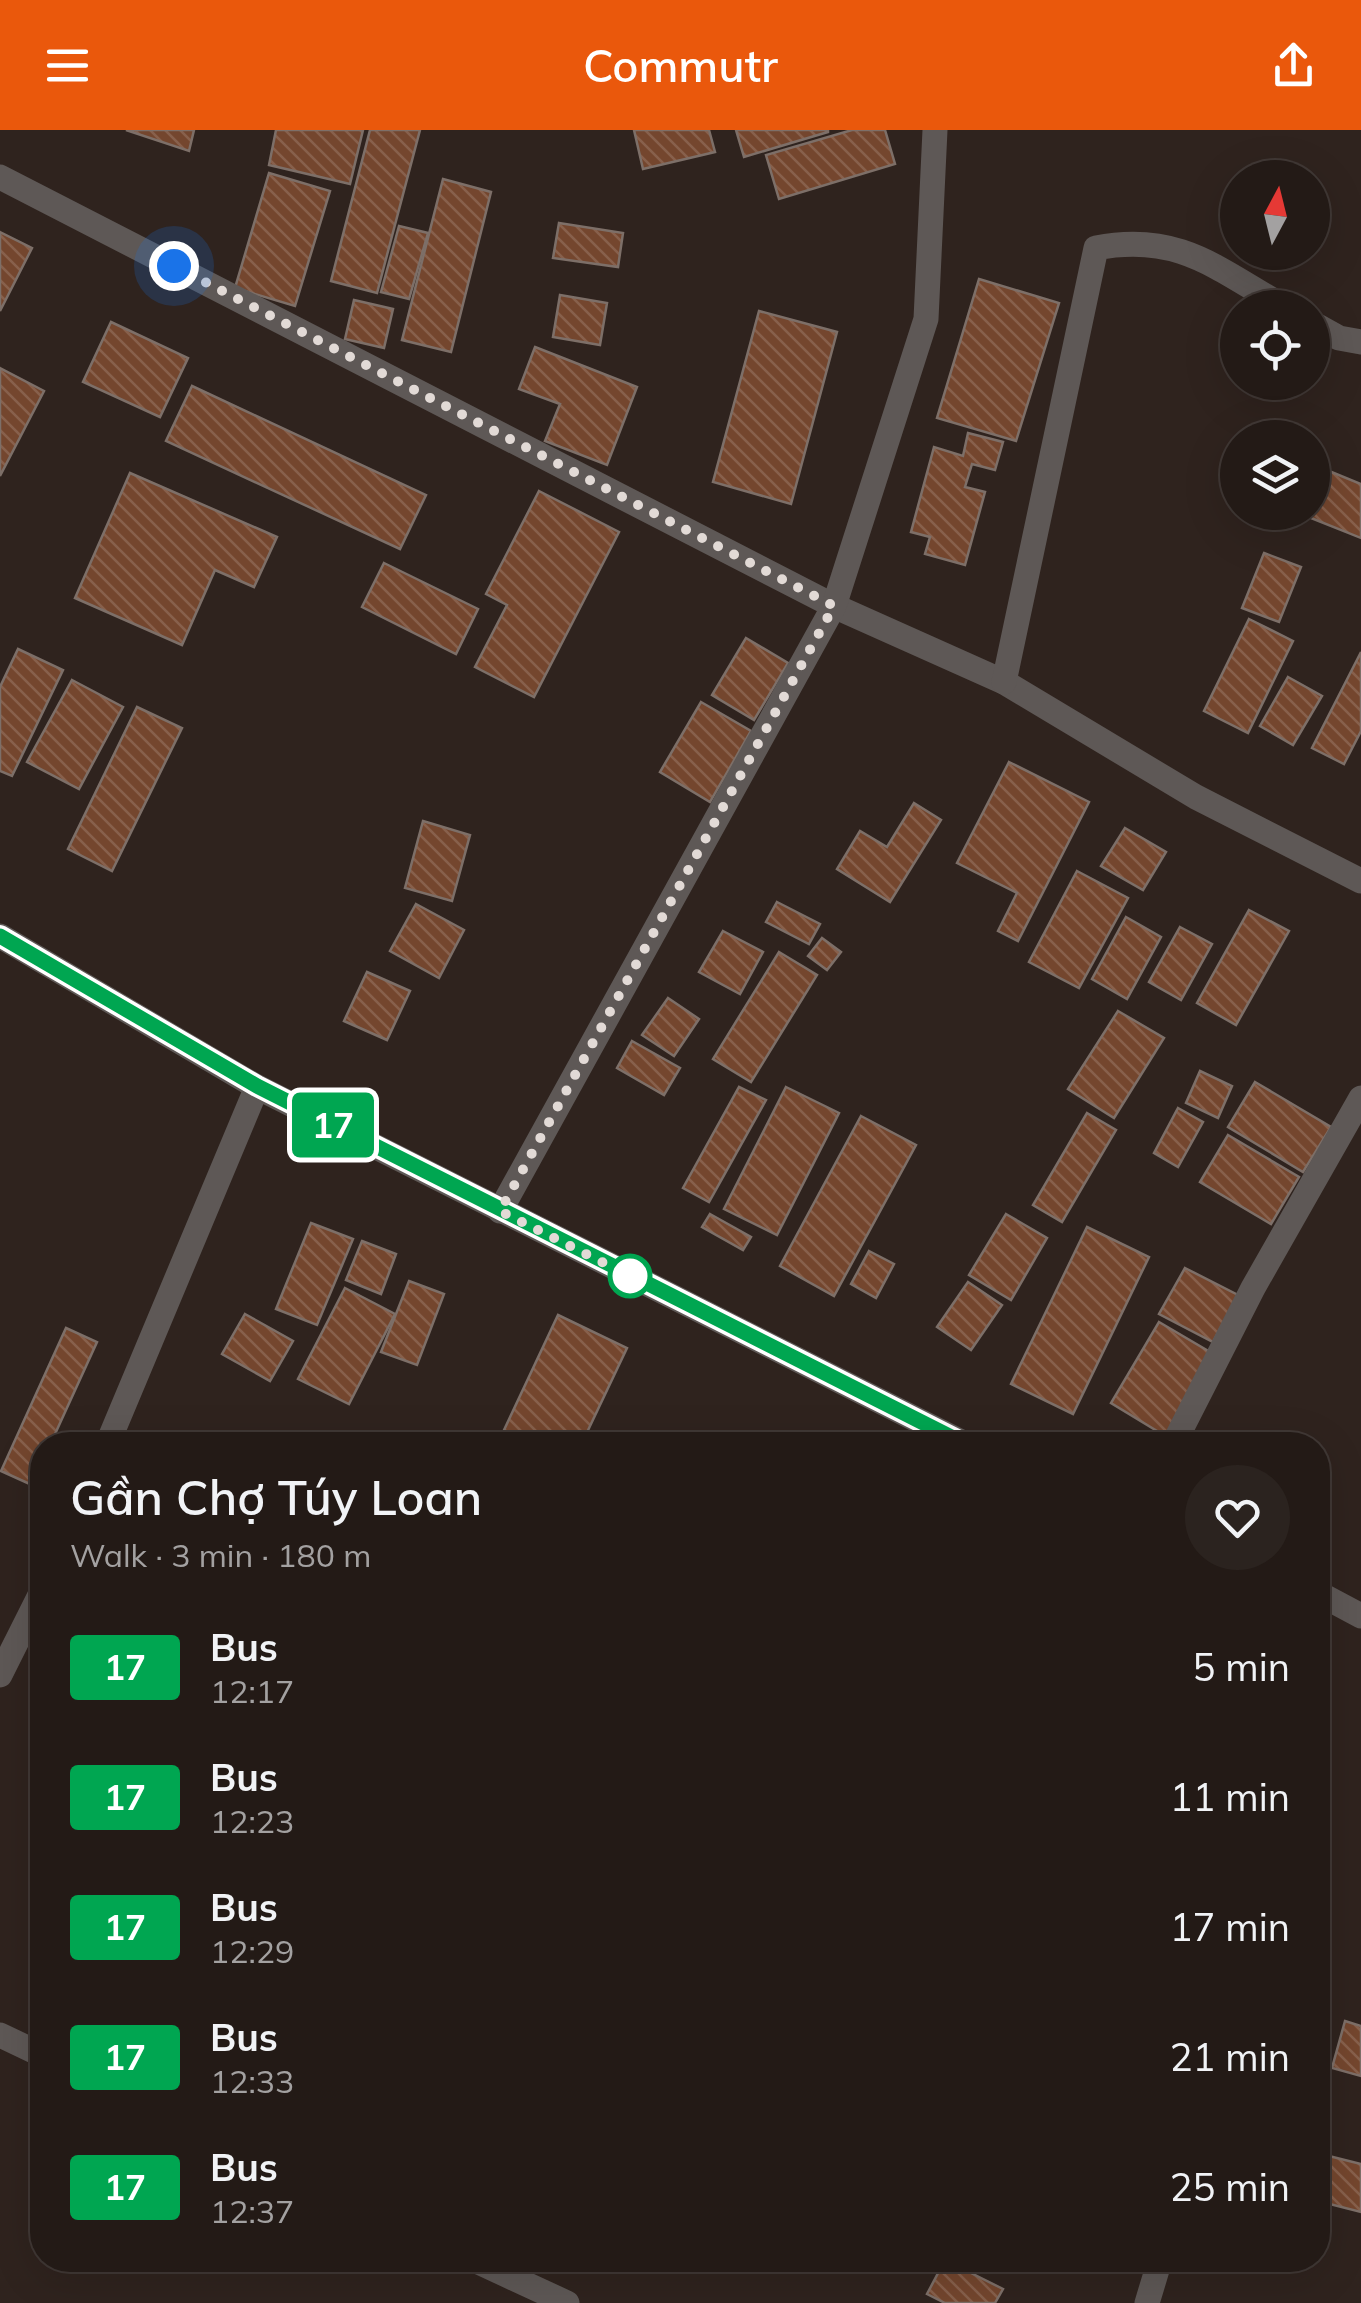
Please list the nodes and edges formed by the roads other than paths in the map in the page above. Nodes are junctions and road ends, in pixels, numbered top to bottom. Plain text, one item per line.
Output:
1 (936, 130) edge
2 (0, 177) edge
3 (1254, 290) edge
4 (1330, 333) edge
5 (1361, 342) edge
6 (834, 606) junction
7 (1004, 682) junction
8 (1361, 881) edge
9 (0, 936) edge
10 (257, 1086) junction
11 (1361, 1098) edge
12 (500, 1211) junction
13 (113, 1432) edge
14 (941, 1432) edge
15 (1180, 1432) edge
16 (1330, 1599) edge
17 (30, 1615) edge
18 (1361, 1616) edge
19 (0, 1675) edge
20 (0, 2035) edge
21 (30, 2049) edge
22 (500, 2272) edge
23 (1156, 2272) edge
24 (566, 2303) edge
25 (1147, 2303) edge

1 - 6 street
2 - 6 street
3 - 7 street
4 - 5 street
6 - 7 street
6 - 12 street
7 - 8 street
9 - 10 street
10 - 12 street
10 - 13 street
11 - 15 street
12 - 14 street
16 - 18 street
17 - 19 street
20 - 21 street
22 - 24 street
23 - 25 street

